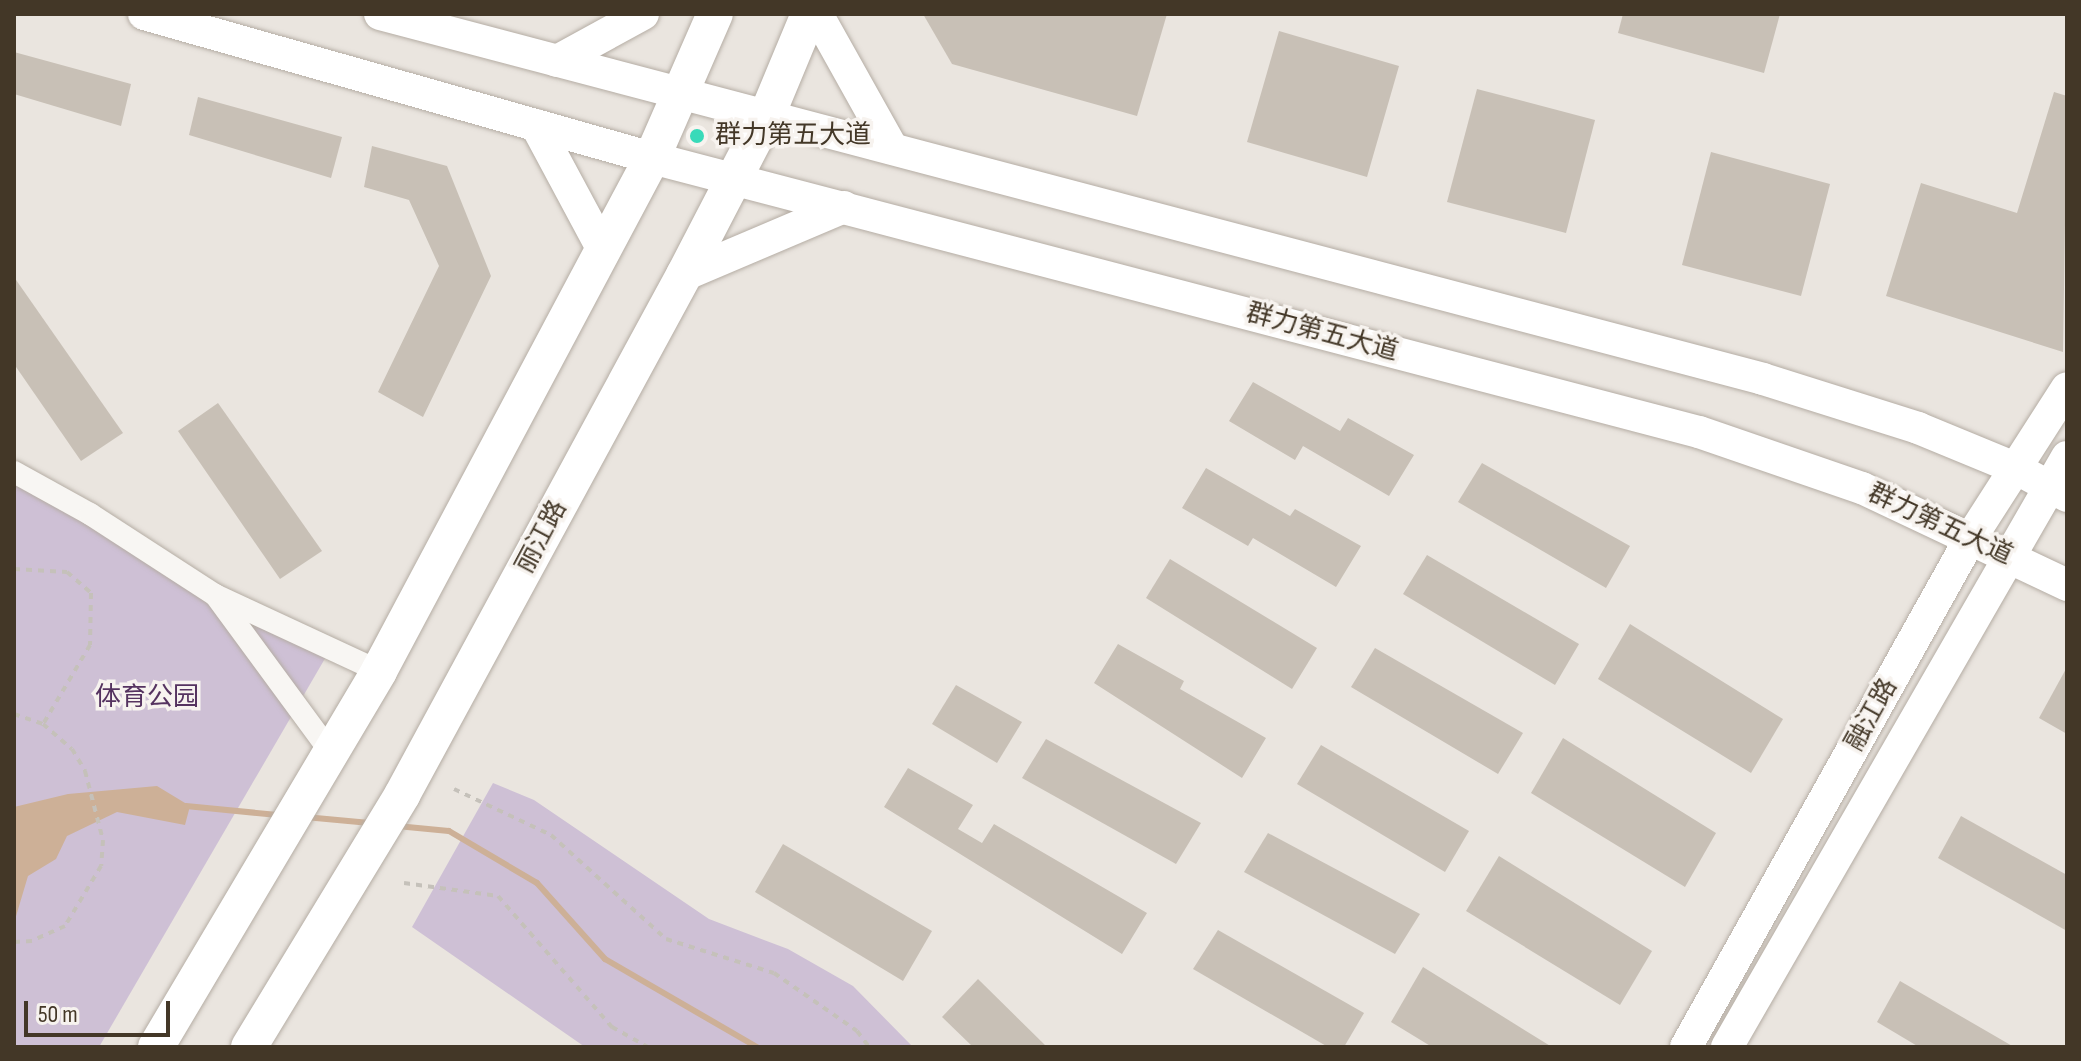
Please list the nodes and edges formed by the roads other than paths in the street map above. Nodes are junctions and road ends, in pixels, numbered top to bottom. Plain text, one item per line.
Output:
1 (144, 14) edge
2 (380, 14) edge
3 (643, 14) edge
4 (715, 14) edge
5 (809, 14) edge
6 (817, 14) edge
7 (557, 61) junction
8 (681, 93) junction
9 (767, 115) junction
10 (536, 125) junction
11 (892, 148) junction
12 (652, 158) junction
13 (734, 177) junction
14 (844, 207) junction
15 (603, 250) junction
16 (684, 275) junction
17 (2067, 388) edge
18 (2067, 457) edge
19 (2015, 468) junction
20 (14, 472) edge
21 (2058, 491) edge
22 (1970, 539) junction
23 (2007, 557) junction
24 (2067, 585) edge
25 (215, 595) junction
26 (379, 671) junction
27 (332, 754) junction
28 (156, 1047) edge
29 (249, 1047) edge
30 (1686, 1047) edge
31 (1727, 1047) edge

1 - 10 main road, 群力第五大道
2 - 7 main road
3 - 7 main road
4 - 8 main road
5 - 9 main road, 丽江路
6 - 11 main road
7 - 8 main road
8 - 9 main road
8 - 12 main road
9 - 11 main road
9 - 13 main road, 丽江路
10 - 12 main road, 群力第五大道
10 - 15 main road
11 - 19 main road
12 - 13 main road, 群力第五大道
12 - 15 main road
13 - 14 main road, 群力第五大道
13 - 16 main road, 丽江路
14 - 16 main road
14 - 22 main road, 群力第五大道
15 - 26 main road
16 - 29 main road, 丽江路
17 - 19 main road, 融江路
18 - 21 main road, 融江路
19 - 21 main road
19 - 22 main road, 融江路
20 - 25 street
21 - 23 main road, 融江路
22 - 23 main road, 群力第五大道
22 - 30 main road, 融江路
23 - 24 main road, 群力第五大道
23 - 31 main road, 融江路
25 - 26 street
25 - 27 street
26 - 27 main road
27 - 28 main road

